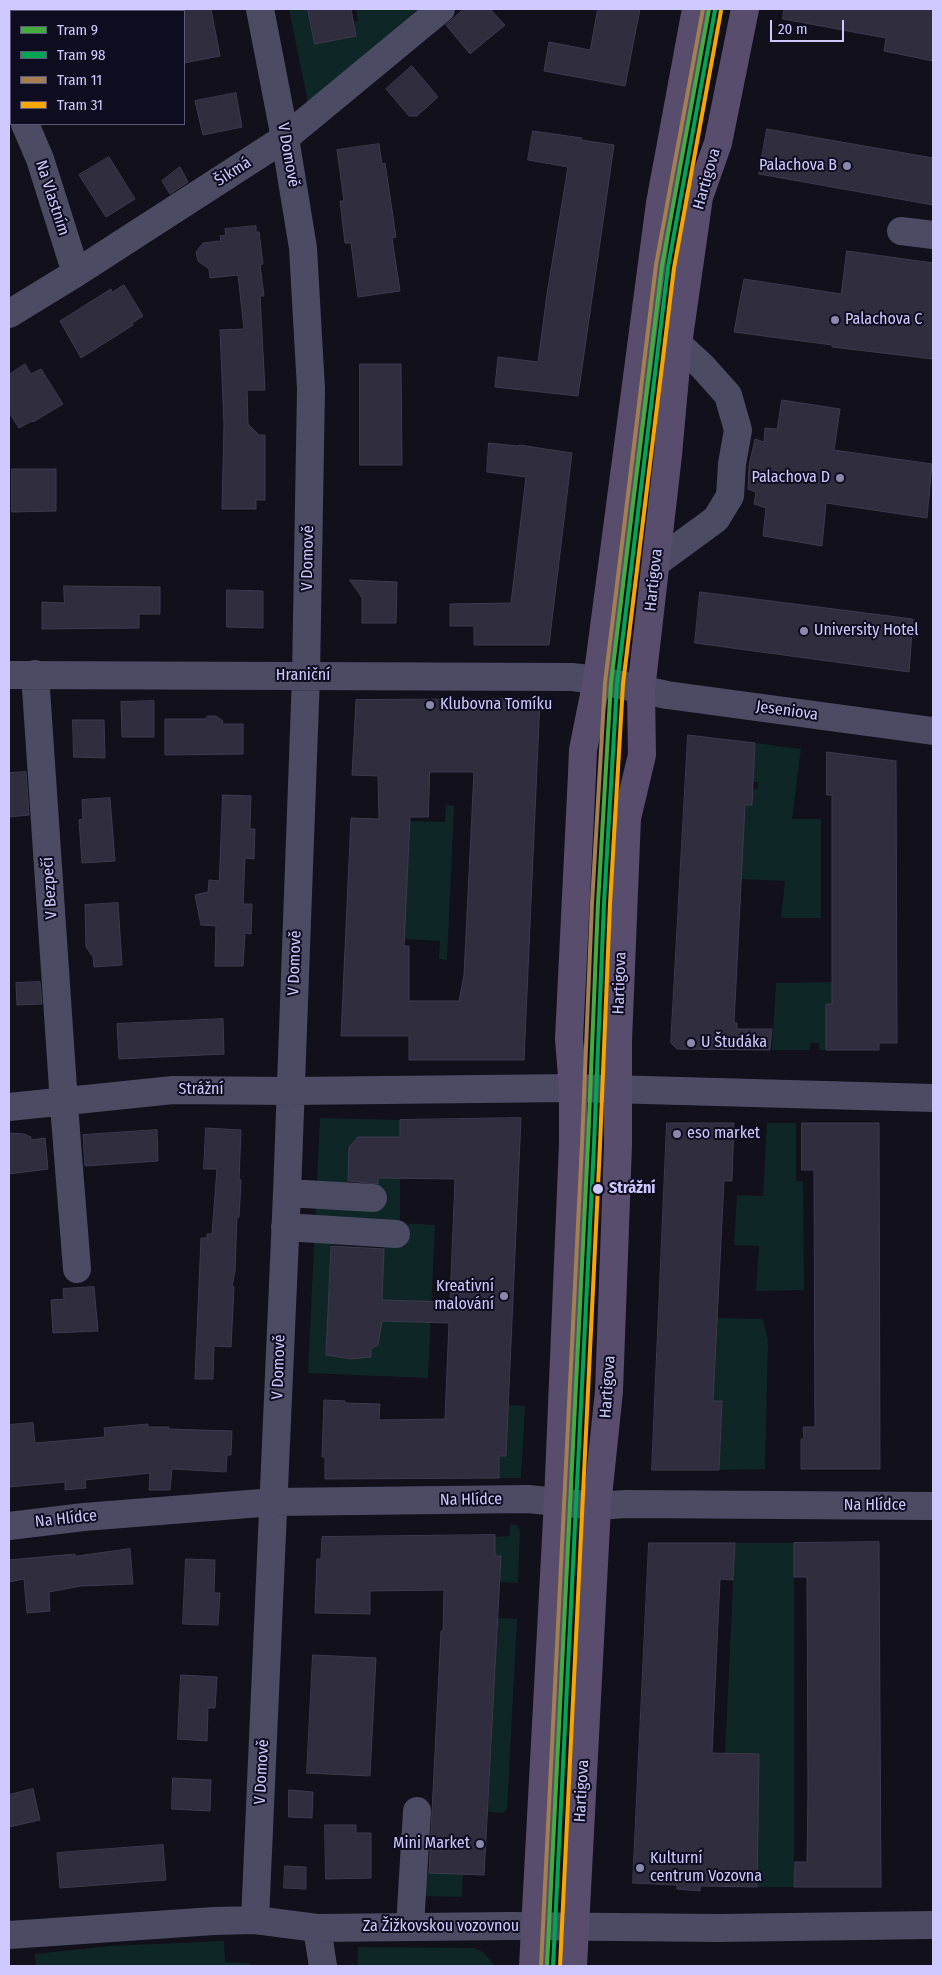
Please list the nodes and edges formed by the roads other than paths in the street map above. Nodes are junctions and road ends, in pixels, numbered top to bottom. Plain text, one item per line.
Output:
1 (260, 9) edge
2 (441, 9) edge
3 (696, 9) edge
4 (746, 9) edge
5 (25, 125) edge
6 (286, 138) junction
7 (901, 231) dead end
8 (933, 235) edge
9 (76, 273) junction
10 (9, 314) edge
11 (678, 344) junction
12 (656, 563) junction
13 (22, 675) edge
14 (306, 676) junction
15 (597, 680) junction
16 (641, 690) junction
17 (933, 731) edge
18 (573, 1088) junction
19 (618, 1088) junction
20 (290, 1091) junction
21 (933, 1098) edge
22 (65, 1102) junction
23 (9, 1107) edge
24 (287, 1193) junction
25 (373, 1198) dead end
26 (285, 1227) junction
27 (396, 1234) dead end
28 (77, 1269) dead end
29 (274, 1502) junction
30 (558, 1502) junction
31 (597, 1506) junction
32 (933, 1506) edge
33 (9, 1526) edge
34 (417, 1811) dead end
35 (255, 1920) junction
36 (933, 1925) edge
37 (410, 1926) junction
38 (534, 1927) junction
39 (317, 1928) junction
40 (575, 1928) junction
41 (9, 1935) edge
42 (323, 1966) edge
43 (532, 1966) edge
44 (573, 1966) edge

1 - 6 street, V Domově
2 - 6 street, Šikmá
3 - 15 main road
4 - 11 main road, Hartigova
5 - 9 street, Na Vlastním
6 - 9 street, Šikmá
6 - 14 street, V Domově
7 - 8 street
9 - 10 street, Šikmá
11 - 12 main road, Hartigova
11 - 12 street
12 - 16 main road, Hartigova
13 - 14 street, Hraniční
13 - 22 street, V Bezpečí
14 - 15 street, Hraniční
14 - 20 street, V Domově
15 - 16 street, Hraniční
15 - 18 main road
16 - 17 street, Jeseniova
16 - 19 main road, Hartigova
18 - 19 street, Strážní
18 - 20 street, Strážní
18 - 30 main road
19 - 21 street, Strážní
19 - 31 main road, Hartigova
20 - 22 street, Strážní
20 - 24 street, V Domově
22 - 23 street, Strážní
22 - 28 street, V Bezpečí
24 - 25 street
24 - 26 street, V Domově
26 - 27 street
26 - 29 street, V Domově
29 - 30 street, Na Hlídce
29 - 33 street, Na Hlídce
29 - 35 street, V Domově
30 - 31 street, Na Hlídce
30 - 38 main road
31 - 32 street, Na Hlídce
31 - 40 main road, Hartigova
34 - 37 street
35 - 39 street, Za Žižkovskou vozovnou
35 - 41 street, Za Žižkovskou vozovnou
36 - 40 street, Za Žižkovskou vozovnou
37 - 38 street, Za Žižkovskou vozovnou
37 - 39 street, Za Žižkovskou vozovnou
38 - 40 street, Za Žižkovskou vozovnou
38 - 43 main road
39 - 42 street
40 - 44 main road, Hartigova

